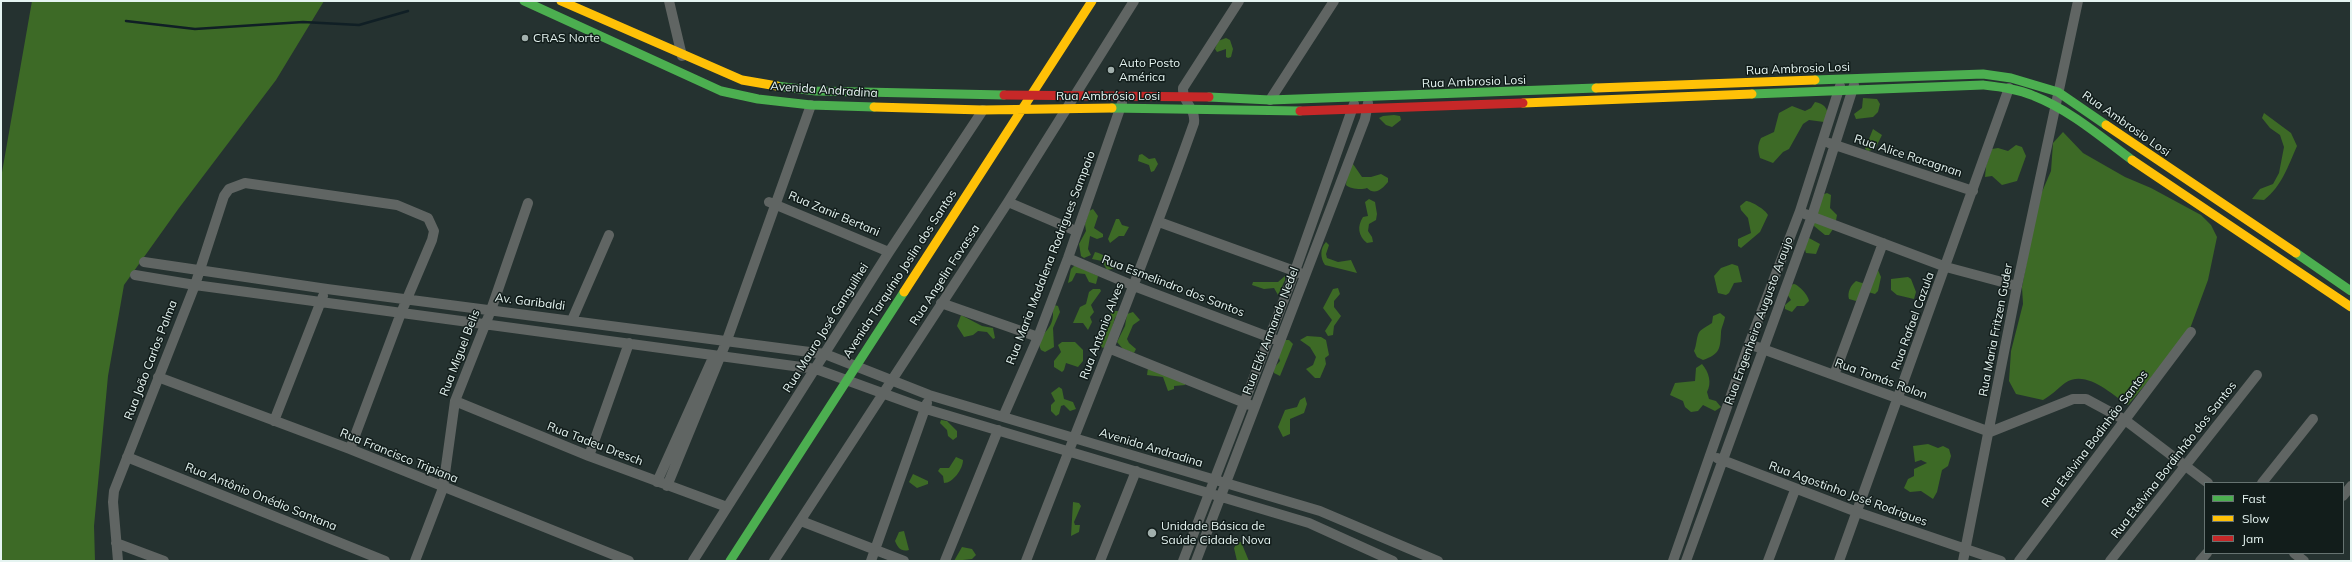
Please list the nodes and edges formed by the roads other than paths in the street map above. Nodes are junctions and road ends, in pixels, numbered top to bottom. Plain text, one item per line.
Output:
1 (524, 1) edge
2 (561, 1) edge
3 (669, 1) edge
4 (1092, 1) edge
5 (1134, 1) edge
6 (1239, 1) edge
7 (1334, 1) edge
8 (2078, 1) edge
9 (582, 6) edge
10 (616, 26) junction
11 (609, 39) junction
12 (682, 56) junction
13 (1855, 79) junction
14 (1841, 80) junction
15 (2009, 88) junction
16 (1840, 90) junction
17 (1853, 90) junction
18 (2058, 92) junction
19 (1032, 95) junction
20 (1075, 95) junction
21 (1123, 95) junction
22 (1183, 96) junction
23 (1355, 98) junction
24 (1369, 98) junction
25 (1270, 100) junction
26 (808, 105) junction
27 (2055, 105) junction
28 (1023, 108) junction
29 (1066, 108) junction
30 (1121, 108) junction
31 (1193, 109) junction
32 (983, 110) junction
33 (1354, 110) junction
34 (1368, 110) junction
35 (1823, 141) junction
36 (1835, 145) junction
37 (1973, 191) junction
38 (1008, 202) junction
39 (528, 203) dead end
40 (772, 203) junction
41 (1800, 212) junction
42 (1812, 216) junction
43 (1159, 222) junction
44 (1076, 231) junction
45 (609, 235) dead end
46 (1883, 244) junction
47 (889, 252) junction
48 (1068, 258) junction
49 (144, 262) dead end
50 (1946, 267) junction
51 (199, 269) junction
52 (1295, 271) junction
53 (135, 275) dead end
54 (1306, 276) junction
55 (194, 285) junction
56 (1134, 286) junction
57 (2017, 286) junction
58 (327, 288) junction
59 (2351, 291) edge
60 (407, 299) junction
61 (321, 302) junction
62 (941, 303) junction
63 (2351, 308) edge
64 (491, 310) junction
65 (401, 313) junction
66 (572, 320) junction
67 (485, 323) junction
68 (2191, 332) dead end
69 (1038, 337) junction
70 (1270, 337) junction
71 (723, 340) junction
72 (1281, 341) junction
73 (629, 343) junction
74 (1749, 344) junction
75 (1111, 349) junction
76 (1763, 350) junction
77 (718, 354) junction
78 (825, 354) junction
79 (855, 366) junction
80 (816, 369) junction
81 (1834, 375) junction
82 (2257, 375) dead end
83 (158, 377) junction
84 (847, 379) junction
85 (892, 380) junction
86 (883, 394) junction
87 (929, 394) junction
88 (1898, 400) junction
89 (455, 401) junction
90 (1244, 402) junction
91 (1255, 407) junction
92 (926, 409) junction
93 (1003, 417) junction
94 (2313, 419) dead end
95 (2125, 420) junction
96 (274, 421) junction
97 (998, 430) junction
98 (1990, 432) junction
99 (1074, 438) junction
100 (350, 449) junction
101 (1068, 451) junction
102 (589, 456) junction
103 (1709, 456) junction
104 (127, 457) junction
105 (1722, 460) junction
106 (2186, 465) junction
107 (1136, 471) junction
108 (1214, 480) junction
109 (657, 482) junction
110 (2207, 482) edge
111 (2263, 482) edge
112 (1225, 483) junction
113 (667, 486) junction
114 (2351, 486) edge
115 (443, 488) junction
116 (1795, 490) junction
117 (1209, 493) junction
118 (2344, 495) edge
119 (1221, 496) junction
120 (727, 507) junction
121 (1857, 512) junction
122 (801, 520) junction
123 (116, 543) junction
124 (876, 550) junction
125 (1965, 550) junction
126 (118, 561) edge
127 (164, 561) edge
128 (385, 561) edge
129 (415, 561) edge
130 (629, 561) edge
131 (693, 561) edge
132 (730, 561) edge
133 (774, 561) edge
134 (871, 561) edge
135 (904, 561) edge
136 (945, 561) edge
137 (1026, 561) edge
138 (1100, 561) edge
139 (1183, 561) edge
140 (1196, 561) edge
141 (1393, 561) edge
142 (1438, 561) edge
143 (1673, 561) edge
144 (1686, 561) edge
145 (1768, 561) edge
146 (1839, 561) edge
147 (1963, 561) edge
148 (2001, 561) edge
149 (2019, 561) edge
150 (2110, 561) edge

1 - 11 street, Avenida Andradina
2 - 9 street, Avenida Andradina
3 - 12 street
4 - 19 street, Avenida Tarquínio Joslin dos Santos
5 - 20 street, Rua Angelin Favassa
6 - 22 street
7 - 25 street
8 - 18 street, Rua Maria Fritzen Guder
9 - 10 street, Avenida Andradina
10 - 11 street
10 - 12 street, Avenida Andradina
11 - 26 street, Avenida Andradina
12 - 19 street, Avenida Andradina
13 - 14 street, Rua Ambrosio Losi
13 - 17 street, Rua Engenheiro Augusto Araujo
13 - 18 street, Rua Ambrosio Losi
14 - 16 street
14 - 24 street, Rua Ambrosio Losi
15 - 17 street, Rua Ambrosio Losi
15 - 27 street, Rua Ambrosio Losi
15 - 37 street, Rua Rafael Cazula
16 - 17 street, Rua Ambrosio Losi
16 - 34 street, Rua Ambrosio Losi
16 - 35 street
17 - 36 street, Rua Engenheiro Augusto Araujo
18 - 27 street, Rua Maria Fritzen Guder
18 - 59 street, Rua Ambrosio Losi
19 - 20 street, Rua Ambrósio Losi
19 - 28 street, Avenida Tarquínio Joslin dos Santos
20 - 21 street, Rua Ambrósio Losi
20 - 29 street, Rua Angelin Favassa
21 - 22 street, Rua Ambrósio Losi
21 - 30 street, Rua Maria Madalena Rodrigues Sampaio
22 - 25 street, Rua Ambrosio Losi
22 - 31 street
23 - 24 street, Rua Ambrosio Losi
23 - 25 street, Rua Ambrosio Losi
23 - 33 street, Rua Elói Armando Nedel
24 - 34 street, Rua Elói Armando Nedel
26 - 32 street, Avenida Andradina
26 - 40 street
27 - 57 street, Rua Maria Fritzen Guder
27 - 63 street, Rua Ambrosio Losi
28 - 29 street, Rua Ambrósio Losi
28 - 32 street, Avenida Andradina
28 - 79 street, Avenida Tarquínio Joslin dos Santos
29 - 30 street, Rua Ambrósio Losi
29 - 38 street, Rua Angelin Favassa
30 - 31 street, Rua Ambrósio Losi
30 - 44 street, Rua Maria Madalena Rodrigues Sampaio
31 - 33 street, Rua Ambrosio Losi
31 - 43 street, Rua Antonio Alves
32 - 47 street, Rua Mauro José Ganguilhei
33 - 34 street, Rua Ambrosio Losi
33 - 52 street, Rua Elói Armando Nedel
34 - 54 street, Rua Elói Armando Nedel
35 - 36 street, Rua Alice Racagnan
35 - 41 street
36 - 37 street, Rua Alice Racagnan
36 - 42 street, Rua Engenheiro Augusto Araujo
37 - 50 street, Rua Rafael Cazula
38 - 44 street
38 - 62 street, Rua Angelin Favassa
39 - 64 street, Rua Miguel Belis
40 - 47 street, Rua Zanir Bertani
40 - 71 street
41 - 42 street
41 - 74 street
42 - 46 street
42 - 76 street, Rua Engenheiro Augusto Araujo
43 - 52 street
43 - 56 street, Rua Antonio Alves
44 - 48 street, Rua Maria Madalena Rodrigues Sampaio
45 - 66 street
46 - 50 street
46 - 81 street
47 - 78 street, Rua Mauro José Ganguilhei
48 - 56 street, Rua Esmelindro dos Santos
48 - 69 street, Rua Maria Madalena Rodrigues Sampaio
49 - 51 street, Av. Garibaldi
50 - 57 street
50 - 88 street, Rua Rafael Cazula
51 - 55 street, Rua João Carlos Palma
51 - 58 street, Av. Garibaldi
51 - 60 street, Rua João Carlos Palma
52 - 54 street
52 - 70 street, Rua Elói Armando Nedel
53 - 55 street
54 - 72 street, Rua Elói Armando Nedel
55 - 61 street
55 - 83 street, Rua João Carlos Palma
56 - 70 street, Rua Esmelindro dos Santos
56 - 75 street, Rua Antonio Alves
57 - 98 street, Rua Maria Fritzen Guder
58 - 60 street, Av. Garibaldi
58 - 61 street
60 - 64 street, Av. Garibaldi
60 - 65 street
61 - 65 street
61 - 96 street
62 - 69 street
62 - 85 street, Rua Angelin Favassa
64 - 66 street, Av. Garibaldi
64 - 67 street, Rua Miguel Belis
65 - 67 street
65 - 100 street
66 - 71 street, Av. Garibaldi
67 - 73 street
67 - 89 street, Rua Miguel Belis
68 - 95 street, Rua Etelvina Bodinhão Santos
69 - 93 street, Rua Maria Madalena Rodrigues Sampaio
70 - 72 street, Rua Esmelindro dos Santos
70 - 90 street, Rua Elói Armando Nedel
71 - 77 street
71 - 78 street, Av. Garibaldi
72 - 91 street, Rua Elói Armando Nedel
73 - 77 street
73 - 102 street
74 - 76 street, Rua Tomás Rolon
74 - 103 street
75 - 90 street
75 - 99 street, Rua Antonio Alves
76 - 81 street, Rua Tomás Rolon
76 - 105 street, Rua Engenheiro Augusto Araujo
77 - 80 street
77 - 109 street
77 - 113 street
78 - 79 street, Av. Garibaldi
78 - 80 street, Rua Mauro José Ganguilhei
79 - 84 street, Avenida Tarquínio Joslin dos Santos
79 - 85 street, Avenida Andradina
80 - 84 street
80 - 120 street, Rua Mauro José Ganguilhei
81 - 88 street, Rua Tomás Rolon
82 - 106 street, Rua Etelvina Bordinhão dos Santos
83 - 96 street, Rua Francisco Tripiana
83 - 104 street, Rua João Carlos Palma
84 - 86 street
84 - 132 street, Avenida Tarquínio Joslin dos Santos
85 - 86 street, Rua Angelin Favassa
85 - 87 street, Avenida Andradina
86 - 92 street
86 - 122 street, Rua Angelin Favassa
87 - 92 street
87 - 93 street, Avenida Andradina
88 - 98 street, Rua Tomás Rolon
88 - 121 street, Rua Rafael Cazula
89 - 102 street, Rua Tadeu Dresch
89 - 115 street, Rua Miguel Belis
90 - 91 street
90 - 108 street, Rua Elói Armando Nedel
91 - 112 street, Rua Elói Armando Nedel
92 - 97 street
92 - 124 street
93 - 99 street, Avenida Andradina
94 - 111 street
95 - 98 street
95 - 106 street
95 - 149 street, Rua Etelvina Bodinhão Santos
96 - 100 street, Rua Francisco Tripiana
97 - 101 street
97 - 136 street
98 - 125 street, Rua Maria Fritzen Guder
99 - 101 street, Rua Antonio Alves
99 - 108 street, Avenida Andradina
100 - 115 street, Rua Francisco Tripiana
101 - 107 street
101 - 137 street, Rua Antonio Alves
102 - 109 street, Rua Tadeu Dresch
103 - 105 street, Rua Agostinho José Rodrigues
103 - 143 street
104 - 123 street, Rua João Carlos Palma
104 - 128 street, Rua Antônio Onédio Santana
105 - 116 street, Rua Agostinho José Rodrigues
105 - 144 street, Rua Engenheiro Augusto Araujo
106 - 110 street
106 - 150 street, Rua Etelvina Bordinhão dos Santos
107 - 117 street
107 - 138 street
108 - 112 street, Avenida Andradina
108 - 117 street, Rua Elói Armando Nedel
109 - 113 street, Rua Tadeu Dresch
112 - 119 street, Rua Elói Armando Nedel
112 - 142 street, Avenida Andradina
113 - 120 street, Rua Tadeu Dresch
114 - 118 street
115 - 129 street, Rua Miguel Belis
115 - 130 street, Rua Francisco Tripiana
116 - 121 street, Rua Agostinho José Rodrigues
116 - 145 street
117 - 119 street
117 - 139 street, Rua Elói Armando Nedel
119 - 140 street, Rua Elói Armando Nedel
119 - 141 street
120 - 131 street, Rua Mauro José Ganguilhei
121 - 125 street, Rua Agostinho José Rodrigues
121 - 146 street, Rua Rafael Cazula
122 - 124 street
122 - 133 street, Rua Angelin Favassa
123 - 126 street, Rua João Carlos Palma
123 - 127 street
124 - 134 street
124 - 135 street
125 - 147 street, Rua Maria Fritzen Guder
125 - 148 street, Rua Agostinho José Rodrigues

